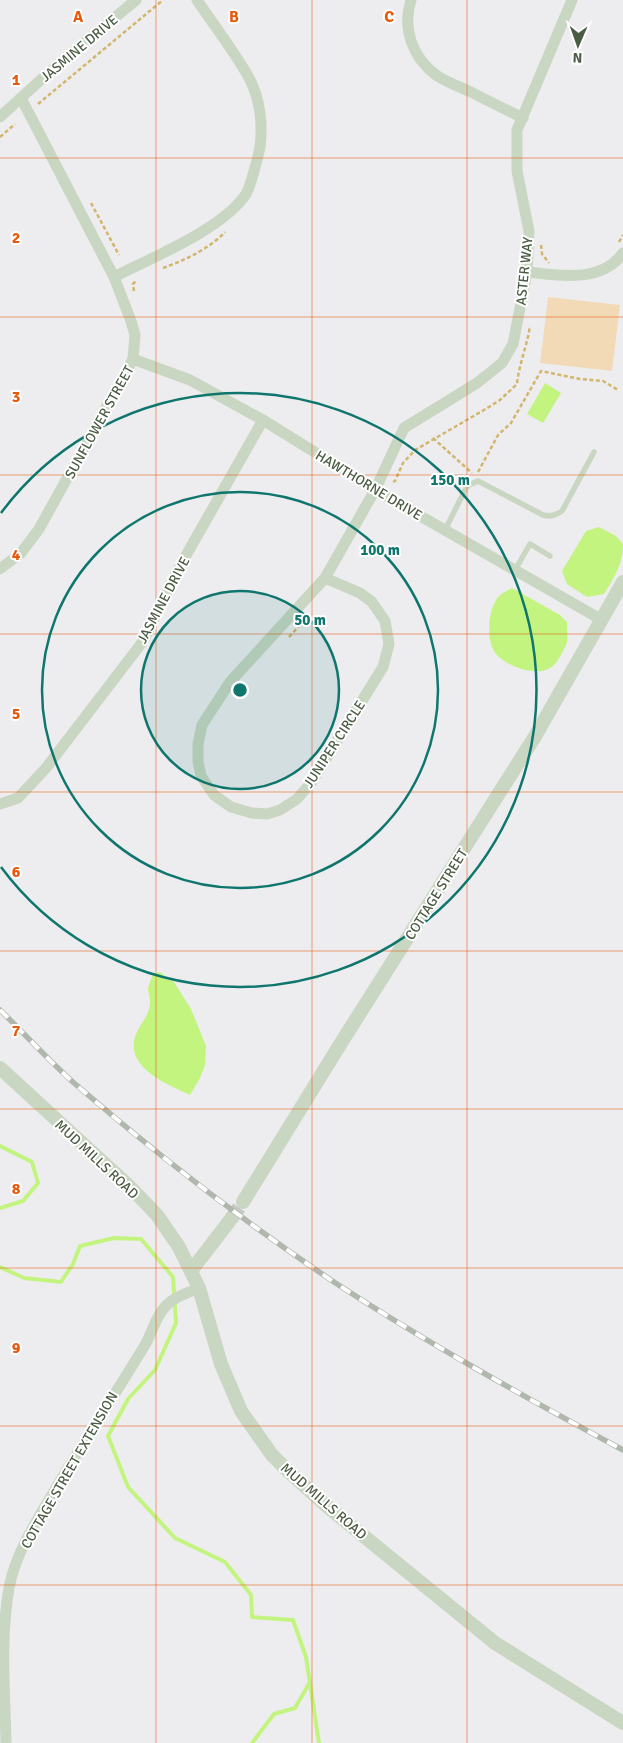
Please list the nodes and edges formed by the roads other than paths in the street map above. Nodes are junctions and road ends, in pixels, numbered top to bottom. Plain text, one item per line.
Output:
1 (136, 0) edge
2 (197, 0) edge
3 (411, 0) edge
4 (572, 0) edge
5 (21, 98) junction
6 (0, 117) edge
7 (523, 118) junction
8 (618, 250) edge
9 (527, 272) junction
10 (114, 277) junction
11 (133, 359) junction
12 (264, 420) junction
13 (594, 452) dead end
14 (375, 490) junction
15 (445, 530) junction
16 (550, 556) dead end
17 (0, 569) edge
18 (515, 570) junction
19 (325, 578) junction
20 (623, 582) edge
21 (602, 620) junction
22 (0, 804) edge
23 (0, 1068) edge
24 (243, 1202) tunnel mouth
25 (231, 1219) tunnel mouth
26 (191, 1271) junction
27 (199, 1288) junction
28 (623, 1723) edge
29 (6, 1743) edge

1 - 5 street, JASMINE DRIVE
2 - 10 street
3 - 7 street
4 - 7 street, ASTER WAY
5 - 6 street, JASMINE DRIVE
5 - 10 street, SUNFLOWER STREET
7 - 9 street, ASTER WAY
8 - 9 street
9 - 14 street, ASTER WAY
10 - 11 street, SUNFLOWER STREET
11 - 12 street, HAWTHORNE DRIVE
11 - 17 street, SUNFLOWER STREET
12 - 14 street, HAWTHORNE DRIVE
12 - 22 street, JASMINE DRIVE
13 - 15 lane
14 - 15 street, HAWTHORNE DRIVE
14 - 19 street, JUNIPER CIRCLE
15 - 18 street, HAWTHORNE DRIVE
16 - 18 lane
18 - 21 street, HAWTHORNE DRIVE
19 - 19 street, JUNIPER CIRCLE
20 - 21 street, COTTAGE STREET
21 - 24 street, COTTAGE STREET
23 - 26 street, MUD MILLS ROAD
25 - 26 street
26 - 27 street, MUD MILLS ROAD
27 - 28 street, MUD MILLS ROAD
27 - 29 street, COTTAGE STREET EXTENSION

